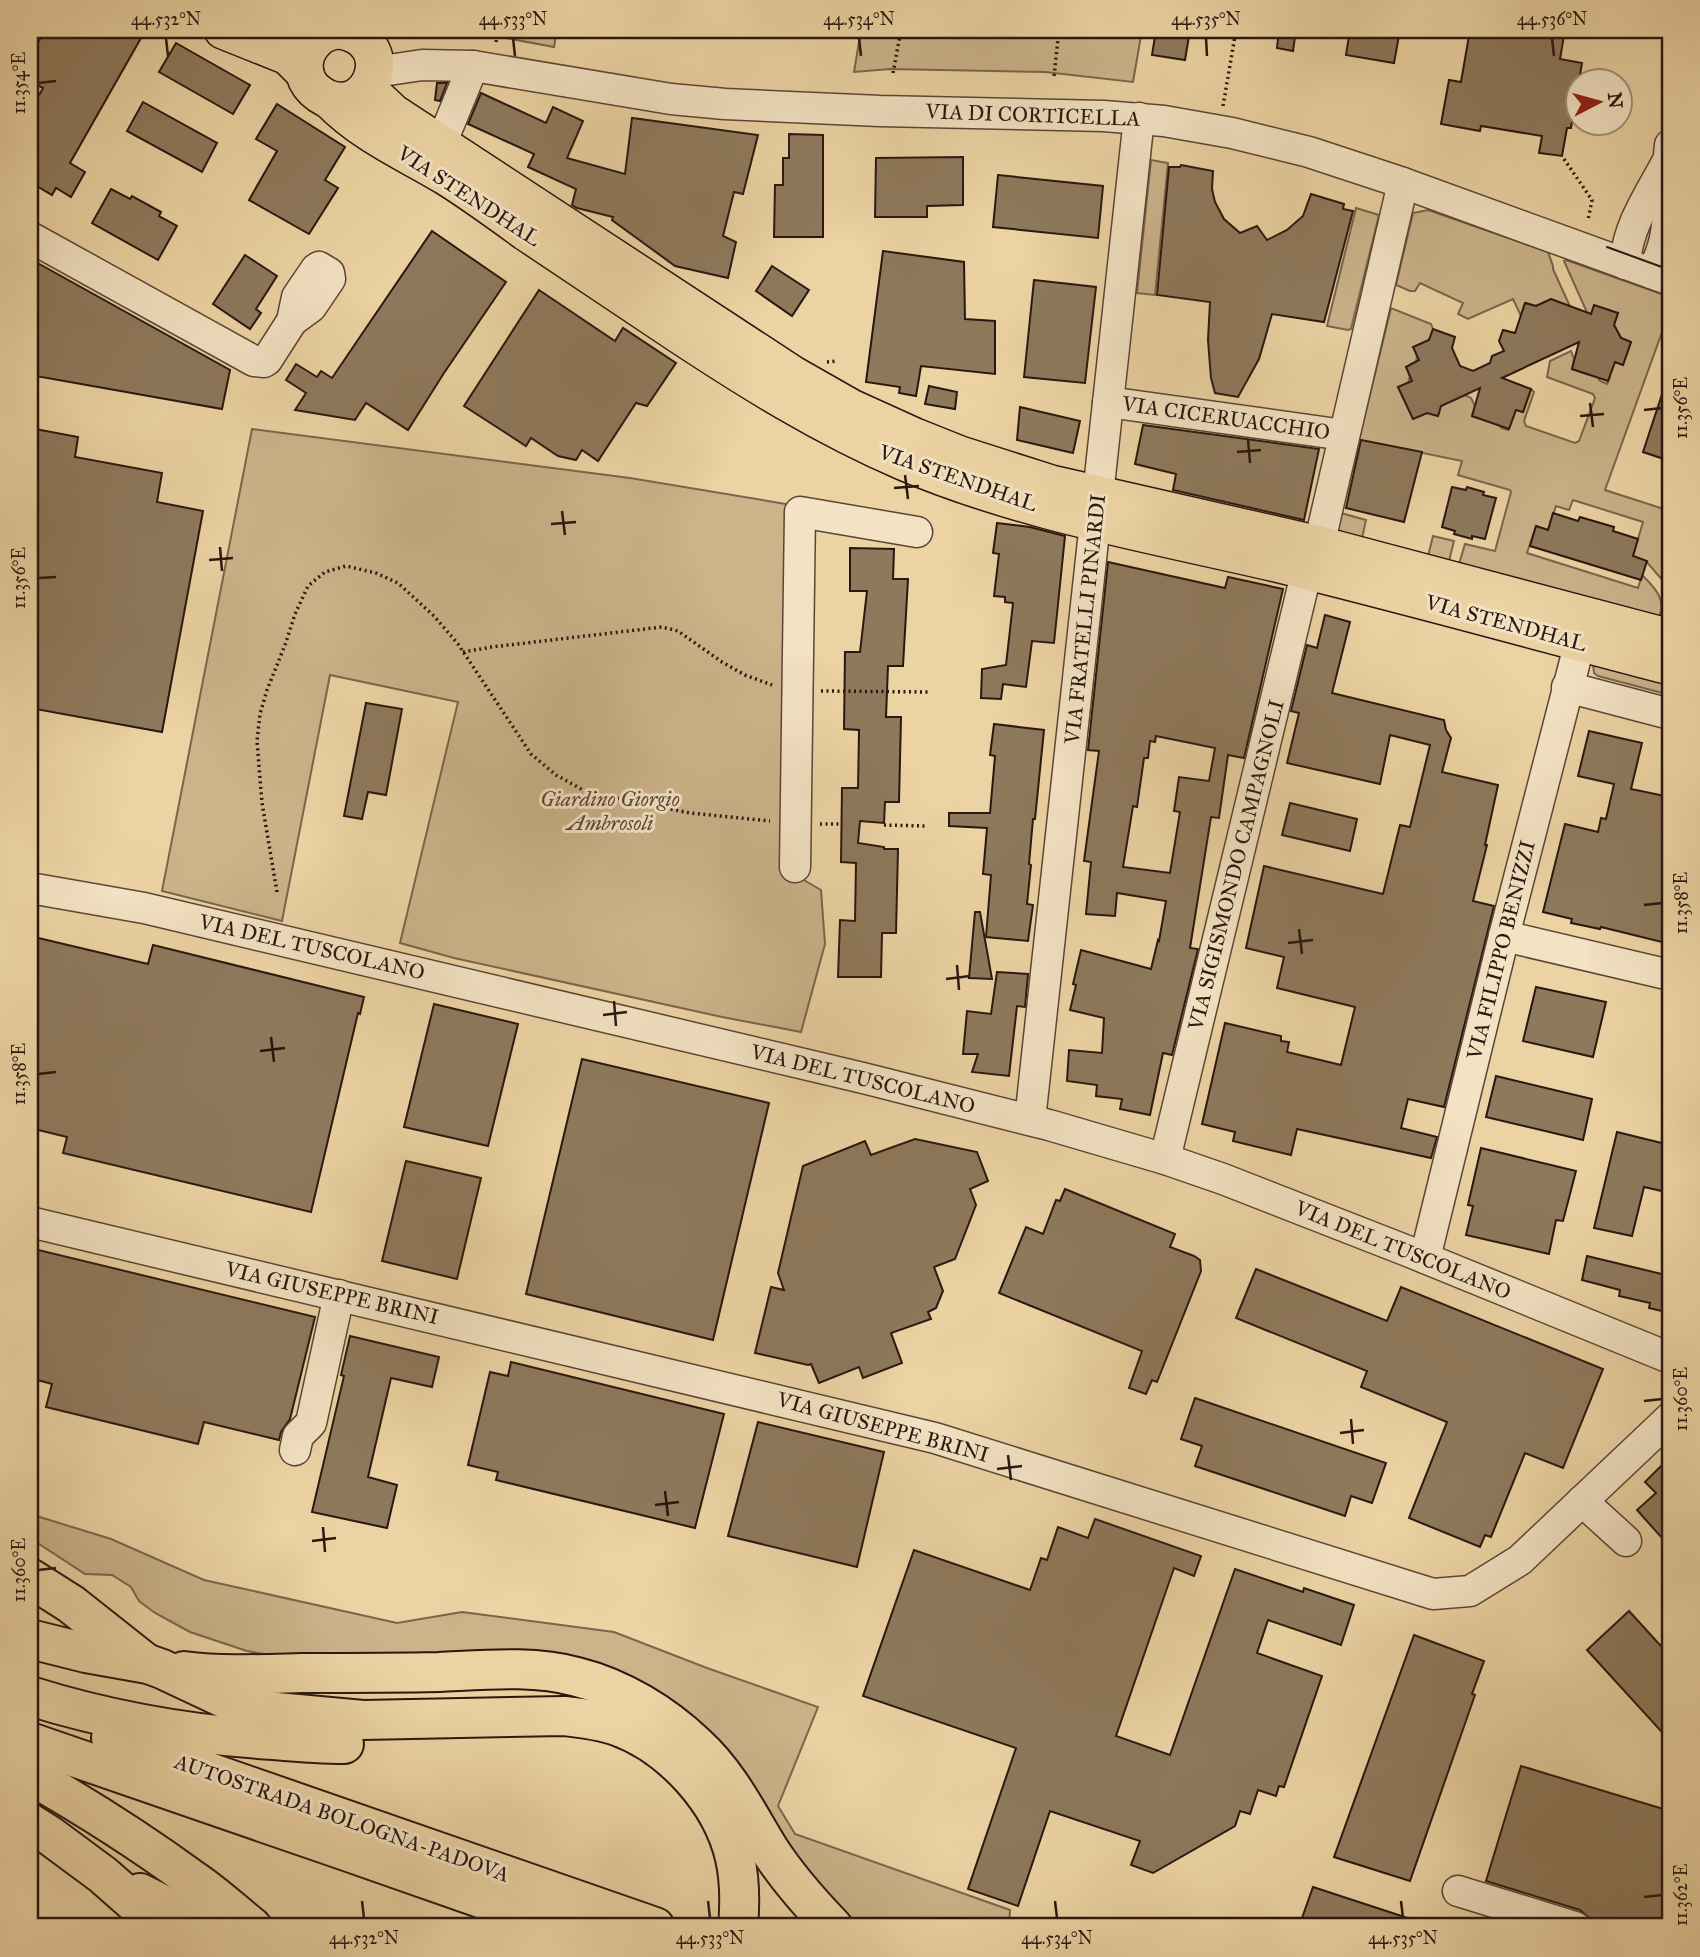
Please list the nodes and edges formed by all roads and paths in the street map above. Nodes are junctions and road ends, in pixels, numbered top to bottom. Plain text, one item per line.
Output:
1 (223, 30) edge
2 (340, 30) edge
3 (498, 30) edge
4 (901, 30) edge
5 (1059, 30) edge
6 (1236, 30) edge
7 (496, 42) dead end
8 (395, 72) junction
9 (305, 73) junction
10 (893, 73) dead end
11 (470, 74) junction
12 (1054, 76) dead end
13 (330, 100) junction
14 (1223, 106) dead end
15 (1139, 118) junction
16 (441, 144) junction
17 (1669, 153) edge
18 (1564, 159) dead end
19 (1403, 183) junction
20 (1588, 220) dead end
21 (30, 237) edge
22 (1649, 273) edge
23 (292, 321) dead end
24 (1108, 402) junction
25 (1344, 435) junction
26 (1097, 508) junction
27 (917, 532) dead end
28 (1312, 558) junction
29 (1670, 638) edge
30 (1580, 642) junction
31 (463, 652) junction
32 (1670, 666) edge
33 (1567, 687) junction
34 (798, 690) junction
35 (930, 692) dead end
36 (1670, 714) edge
37 (796, 824) junction
38 (842, 824) dead end
39 (884, 825) dead end
40 (927, 826) dead end
41 (795, 867) dead end
42 (30, 888) edge
43 (278, 892) dead end
44 (1504, 936) junction
45 (1670, 975) edge
46 (1030, 1120) junction
47 (1165, 1159) junction
48 (30, 1222) edge
49 (1425, 1258) junction
50 (339, 1295) junction
51 (1670, 1358) edge
52 (1670, 1418) edge
53 (295, 1450) dead end
54 (1582, 1501) junction
55 (1626, 1541) dead end
56 (30, 1578) edge
57 (30, 1639) edge
58 (155, 1666) junction
59 (30, 1696) edge
60 (30, 1708) edge
61 (30, 1742) edge
62 (30, 1775) edge
63 (30, 1823) edge
64 (30, 1840) edge
65 (92, 1867) junction
66 (1458, 1891) dead end
67 (162, 1927) edge
68 (208, 1927) edge
69 (252, 1927) edge
70 (563, 1927) edge
71 (655, 1927) edge
72 (714, 1927) edge
73 (738, 1927) edge
74 (833, 1927) edge
75 (1574, 1927) edge

1 - 9 main road
2 - 8 main road
2 - 9 main road
3 - 7 path
4 - 10 path
5 - 12 path
6 - 14 path
8 - 11 street, VIA DI CORTICELLA
8 - 13 main road
8 - 16 main road, VIA STENDHAL
9 - 13 main road
11 - 15 street, VIA DI CORTICELLA
11 - 16 street
13 - 26 main road, VIA STENDHAL
15 - 19 street, VIA DI CORTICELLA
15 - 24 street, VIA FRATELLI PINARDI
16 - 26 main road, VIA STENDHAL
17 - 22 street
18 - 20 path
19 - 22 street, VIA DI CORTICELLA
19 - 25 street, VIA SIGISMONDO CAMPAGNOLI
21 - 23 street
24 - 25 street, VIA CICERUACCHIO
24 - 26 street, VIA FRATELLI PINARDI
25 - 28 street, VIA SIGISMONDO CAMPAGNOLI
26 - 28 main road, VIA STENDHAL
26 - 46 street, VIA FRATELLI PINARDI
27 - 34 street
28 - 29 main road, VIA STENDHAL
28 - 30 main road, VIA STENDHAL
28 - 47 street, VIA SIGISMONDO CAMPAGNOLI
30 - 32 main road, VIA STENDHAL
30 - 33 street, VIA FILIPPO BENIZZI
31 - 34 path
31 - 37 path
31 - 43 path
33 - 36 street
33 - 44 street, VIA FILIPPO BENIZZI
34 - 35 path
34 - 37 street
37 - 38 path
37 - 41 street
39 - 40 path
42 - 46 street, VIA DEL TUSCOLANO
44 - 45 street
44 - 49 street, VIA FILIPPO BENIZZI
46 - 47 street, VIA DEL TUSCOLANO
47 - 49 street, VIA DEL TUSCOLANO
48 - 50 street, VIA GIUSEPPE BRINI
49 - 51 street, VIA DEL TUSCOLANO
50 - 53 street
50 - 54 street, VIA GIUSEPPE BRINI
52 - 54 street, VIA GIUSEPPE BRINI
54 - 55 street
56 - 58 highway
57 - 58 highway
58 - 73 highway
58 - 74 highway
59 - 72 highway
60 - 71 highway, AUTOSTRADA BOLOGNA-PADOVA
61 - 70 highway, AUTOSTRADA BOLOGNA-PADOVA
62 - 69 highway
63 - 65 highway
64 - 65 street
65 - 67 highway
65 - 68 highway
66 - 75 street

